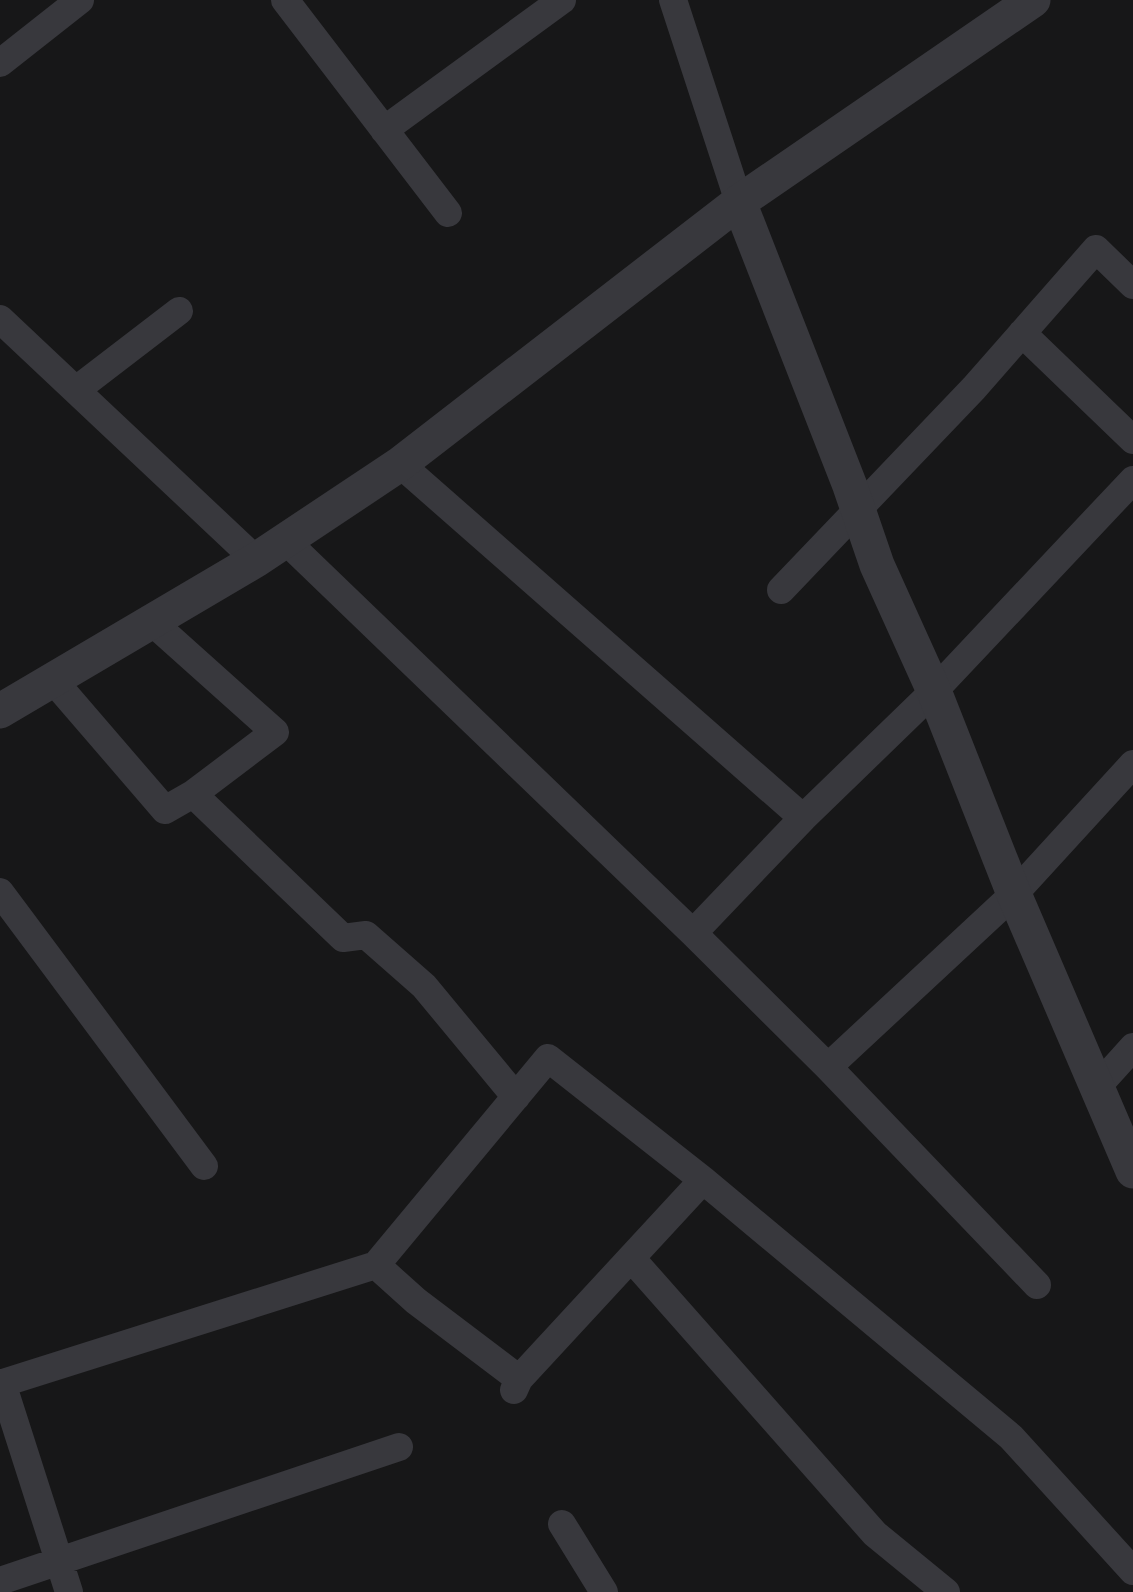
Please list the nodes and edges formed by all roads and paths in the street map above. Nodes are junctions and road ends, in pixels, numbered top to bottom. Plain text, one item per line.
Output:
1 (80, 0) edge
2 (286, 0) edge
3 (562, 0) edge
4 (673, 0) edge
5 (1034, 0) edge
6 (0, 63) edge
7 (384, 130) junction
8 (739, 202) junction
9 (448, 212) dead end
10 (1133, 285) edge
11 (178, 311) dead end
12 (0, 319) edge
13 (1022, 333) junction
14 (76, 390) junction
15 (1133, 440) edge
16 (400, 464) junction
17 (1133, 480) edge
18 (857, 508) junction
19 (271, 551) junction
20 (781, 590) dead end
21 (150, 622) junction
22 (52, 680) junction
23 (934, 691) junction
24 (5, 701) edge
25 (1133, 764) edge
26 (193, 794) junction
27 (804, 818) junction
28 (0, 892) edge
29 (1014, 894) junction
30 (693, 933) junction
31 (1133, 1047) edge
32 (828, 1067) junction
33 (1097, 1087) junction
34 (516, 1097) junction
35 (204, 1166) dead end
36 (1133, 1171) edge
37 (703, 1180) junction
38 (631, 1258) junction
39 (376, 1265) junction
40 (1036, 1285) dead end
41 (1, 1383) edge
42 (399, 1448) dead end
43 (562, 1524) dead end
44 (57, 1561) junction
45 (1133, 1572) edge
46 (0, 1581) edge
47 (69, 1592) edge
48 (604, 1592) edge
49 (946, 1592) edge

1 - 6 street
2 - 7 street
3 - 7 street
4 - 8 street
5 - 8 street
7 - 9 street
8 - 16 street
8 - 18 street
10 - 13 street
11 - 14 street
12 - 14 street
13 - 15 street
13 - 18 street
14 - 19 street
16 - 19 street
16 - 27 street
17 - 23 street
18 - 20 street
18 - 23 street
19 - 21 street
19 - 30 street
21 - 22 street
21 - 26 street
22 - 24 street
22 - 26 street
23 - 27 street
23 - 29 street
25 - 29 street
26 - 34 street
27 - 30 street
28 - 35 street
29 - 32 street
29 - 33 street
30 - 32 street
31 - 33 street
32 - 40 street
33 - 36 street
34 - 37 street
34 - 39 street
37 - 38 street
37 - 45 street
38 - 39 street
38 - 49 street
39 - 41 street
41 - 44 street
42 - 44 street
43 - 48 street
44 - 46 street
44 - 47 street

